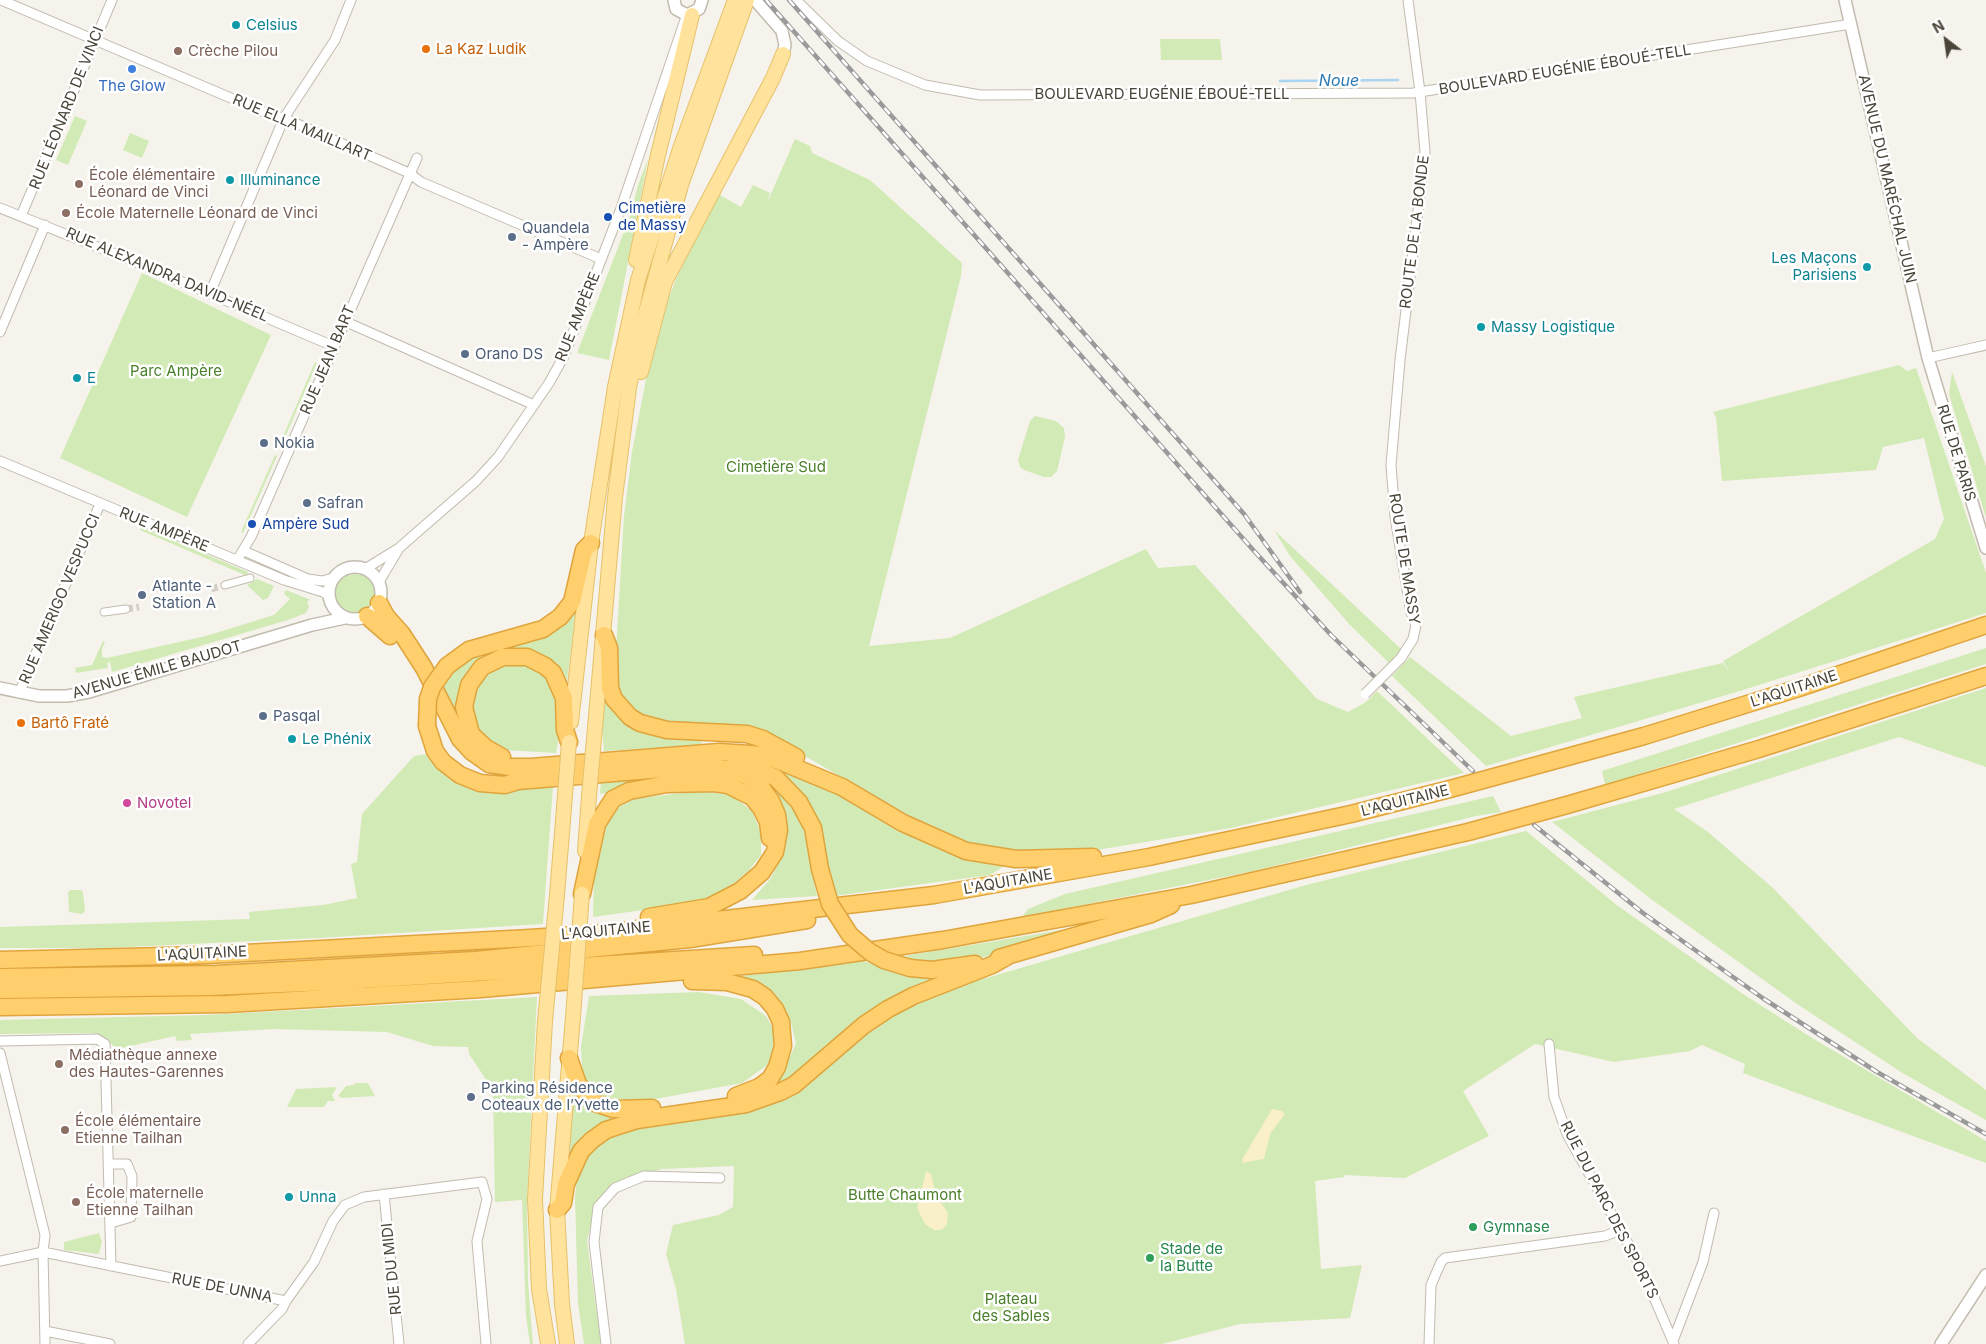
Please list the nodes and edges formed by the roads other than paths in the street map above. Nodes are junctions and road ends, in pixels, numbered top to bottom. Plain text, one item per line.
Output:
1 (1, 0) edge
2 (112, 0) edge
3 (351, 0) edge
4 (674, 0) edge
5 (702, 0) edge
6 (796, 0) edge
7 (1408, 0) edge
8 (1845, 0) edge
9 (745, 1) edge
10 (686, 14) junction
11 (1851, 24) junction
12 (94, 40) junction
13 (783, 54) joint
14 (1420, 92) junction
15 (284, 118) junction
16 (416, 158) dead end
17 (409, 173) junction
18 (0, 208) edge
19 (21, 216) junction
20 (45, 225) junction
21 (601, 259) junction
22 (638, 280) junction
23 (210, 293) junction
24 (345, 319) junction
25 (0, 332) edge
26 (1986, 345) edge
27 (333, 346) junction
28 (1928, 358) junction
29 (629, 388) junction
30 (534, 405) junction
31 (0, 461) edge
32 (1391, 465) joint
33 (100, 504) junction
34 (592, 543) junction
35 (399, 548) junction
36 (1986, 548) edge
37 (244, 551) junction
38 (237, 560) junction
39 (365, 569) junction
40 (250, 578) dead end
41 (333, 578) junction
42 (379, 582) junction
43 (224, 585) tunnel mouth
44 (330, 601) junction
45 (379, 604) junction
46 (126, 609) tunnel mouth
47 (104, 612) dead end
48 (367, 616) junction
49 (346, 618) junction
50 (312, 625) junction
51 (1986, 625) edge
52 (604, 635) junction
53 (1986, 676) edge
54 (0, 688) edge
55 (19, 693) junction
56 (1365, 694) dead end
57 (569, 742) junction
58 (574, 762) junction
59 (674, 768) junction
60 (518, 781) junction
61 (842, 787) junction
62 (1149, 857) junction
63 (768, 862) junction
64 (582, 894) junction
65 (1191, 895) junction
66 (902, 899) junction
67 (530, 938) junction
68 (943, 940) junction
69 (1008, 956) junction
70 (0, 960) edge
71 (645, 976) junction
72 (0, 977) edge
73 (0, 990) edge
74 (0, 1007) edge
75 (0, 1041) edge
76 (1549, 1044) dead end
77 (0, 1053) edge
78 (569, 1058) junction
79 (110, 1164) junction
80 (720, 1178) dead end
81 (384, 1194) junction
82 (557, 1210) junction
83 (1714, 1213) dead end
84 (111, 1223) junction
85 (1620, 1230) junction
86 (43, 1252) junction
87 (0, 1261) edge
88 (111, 1266) junction
89 (1986, 1275) edge
90 (539, 1289) junction
91 (286, 1301) junction
92 (45, 1331) junction
93 (1673, 1343) edge
94 (46, 1344) edge
95 (110, 1344) edge
96 (248, 1344) edge
97 (399, 1344) edge
98 (486, 1344) edge
99 (539, 1344) edge
100 (548, 1344) edge
101 (567, 1344) edge
102 (606, 1344) edge
103 (1429, 1344) edge
104 (1941, 1344) edge

1 - 12 street, RUE ELLA MAILLART
2 - 12 street, RUE LÉONARD DE VINCI
3 - 15 street
4 - 10 street
5 - 10 street
6 - 14 street, BOULEVARD EUGÉNIE ÉBOUÉ-TELL
7 - 14 street, ROUTE DE LA BONDE
8 - 11 street, AVENUE DU MARÉCHAL JUIN
9 - 13 street
9 - 22 main road
9 - 29 main road
10 - 21 street, RUE AMPÈRE
10 - 22 main road
11 - 14 street, BOULEVARD EUGÉNIE ÉBOUÉ-TELL
11 - 28 street, AVENUE DU MARÉCHAL JUIN
12 - 15 street, RUE ELLA MAILLART
12 - 19 street, RUE LÉONARD DE VINCI
13 - 29 main road
14 - 32 street, ROUTE DE LA BONDE
15 - 17 street, RUE ELLA MAILLART
15 - 23 street
16 - 17 street, RUE JEAN BART
17 - 21 street, RUE ELLA MAILLART
17 - 24 street, RUE JEAN BART
18 - 19 street, RUE ALEXANDRA DAVID-NÉEL
19 - 20 street, RUE ALEXANDRA DAVID-NÉEL
20 - 23 street, RUE ALEXANDRA DAVID-NÉEL
20 - 25 street
21 - 30 street, RUE AMPÈRE
22 - 34 main road
23 - 27 street, RUE ALEXANDRA DAVID-NÉEL
24 - 27 street, RUE JEAN BART
24 - 30 street
26 - 28 street
27 - 37 street, RUE JEAN BART
28 - 36 street, RUE DE PARIS
29 - 52 main road
30 - 35 street, RUE AMPÈRE
31 - 33 street, RUE AMPÈRE
32 - 56 street, ROUTE DE MASSY, bridge
33 - 38 street, RUE AMPÈRE
33 - 55 street, RUE AMERIGO VESPUCCI
34 - 57 main road
34 - 60 highway, bridge
35 - 39 street, RUE AMPÈRE
35 - 42 street, RUE AMPÈRE
37 - 38 street, RUE JEAN BART
37 - 41 street
38 - 44 street, RUE AMPÈRE
39 - 41 street
39 - 42 street
40 - 43 street
41 - 44 street
42 - 45 street
44 - 49 street
44 - 50 street, AVENUE ÉMILE BAUDOT
45 - 48 street
45 - 58 highway
46 - 47 street
48 - 49 street
48 - 60 highway
49 - 50 street, AVENUE ÉMILE BAUDOT
50 - 55 street, AVENUE ÉMILE BAUDOT
51 - 62 highway, L'AQUITAINE
52 - 61 highway
52 - 64 main road, bridge
53 - 65 highway
54 - 55 street, AVENUE ÉMILE BAUDOT
57 - 58 highway
57 - 90 main road, bridge
58 - 61 highway
59 - 60 highway
59 - 63 highway
59 - 69 highway, bridge
61 - 62 highway
62 - 66 highway, L'AQUITAINE
63 - 64 highway
63 - 67 highway
64 - 78 main road, bridge
65 - 68 highway
65 - 69 highway
66 - 67 highway, L'AQUITAINE
66 - 72 highway
67 - 70 highway, L'AQUITAINE
68 - 71 highway
68 - 73 highway
69 - 82 highway
71 - 74 highway
71 - 78 highway
75 - 79 street
76 - 85 street, RUE DU PARC DES SPORTS
77 - 86 street
78 - 82 main road
79 - 84 street
79 - 84 street
80 - 102 street
81 - 91 street, RUE DE UNNA
81 - 97 street, RUE DU MIDI
81 - 98 street, RUE DE UNNA
82 - 101 main road
83 - 93 street
84 - 88 street
85 - 93 street, RUE DU PARC DES SPORTS
85 - 103 street
86 - 87 street, RUE DE UNNA
86 - 88 street, RUE DE UNNA
86 - 92 street
88 - 91 street, RUE DE UNNA
89 - 104 street
90 - 99 main road
90 - 100 main road
91 - 96 street
92 - 94 street
92 - 95 street

